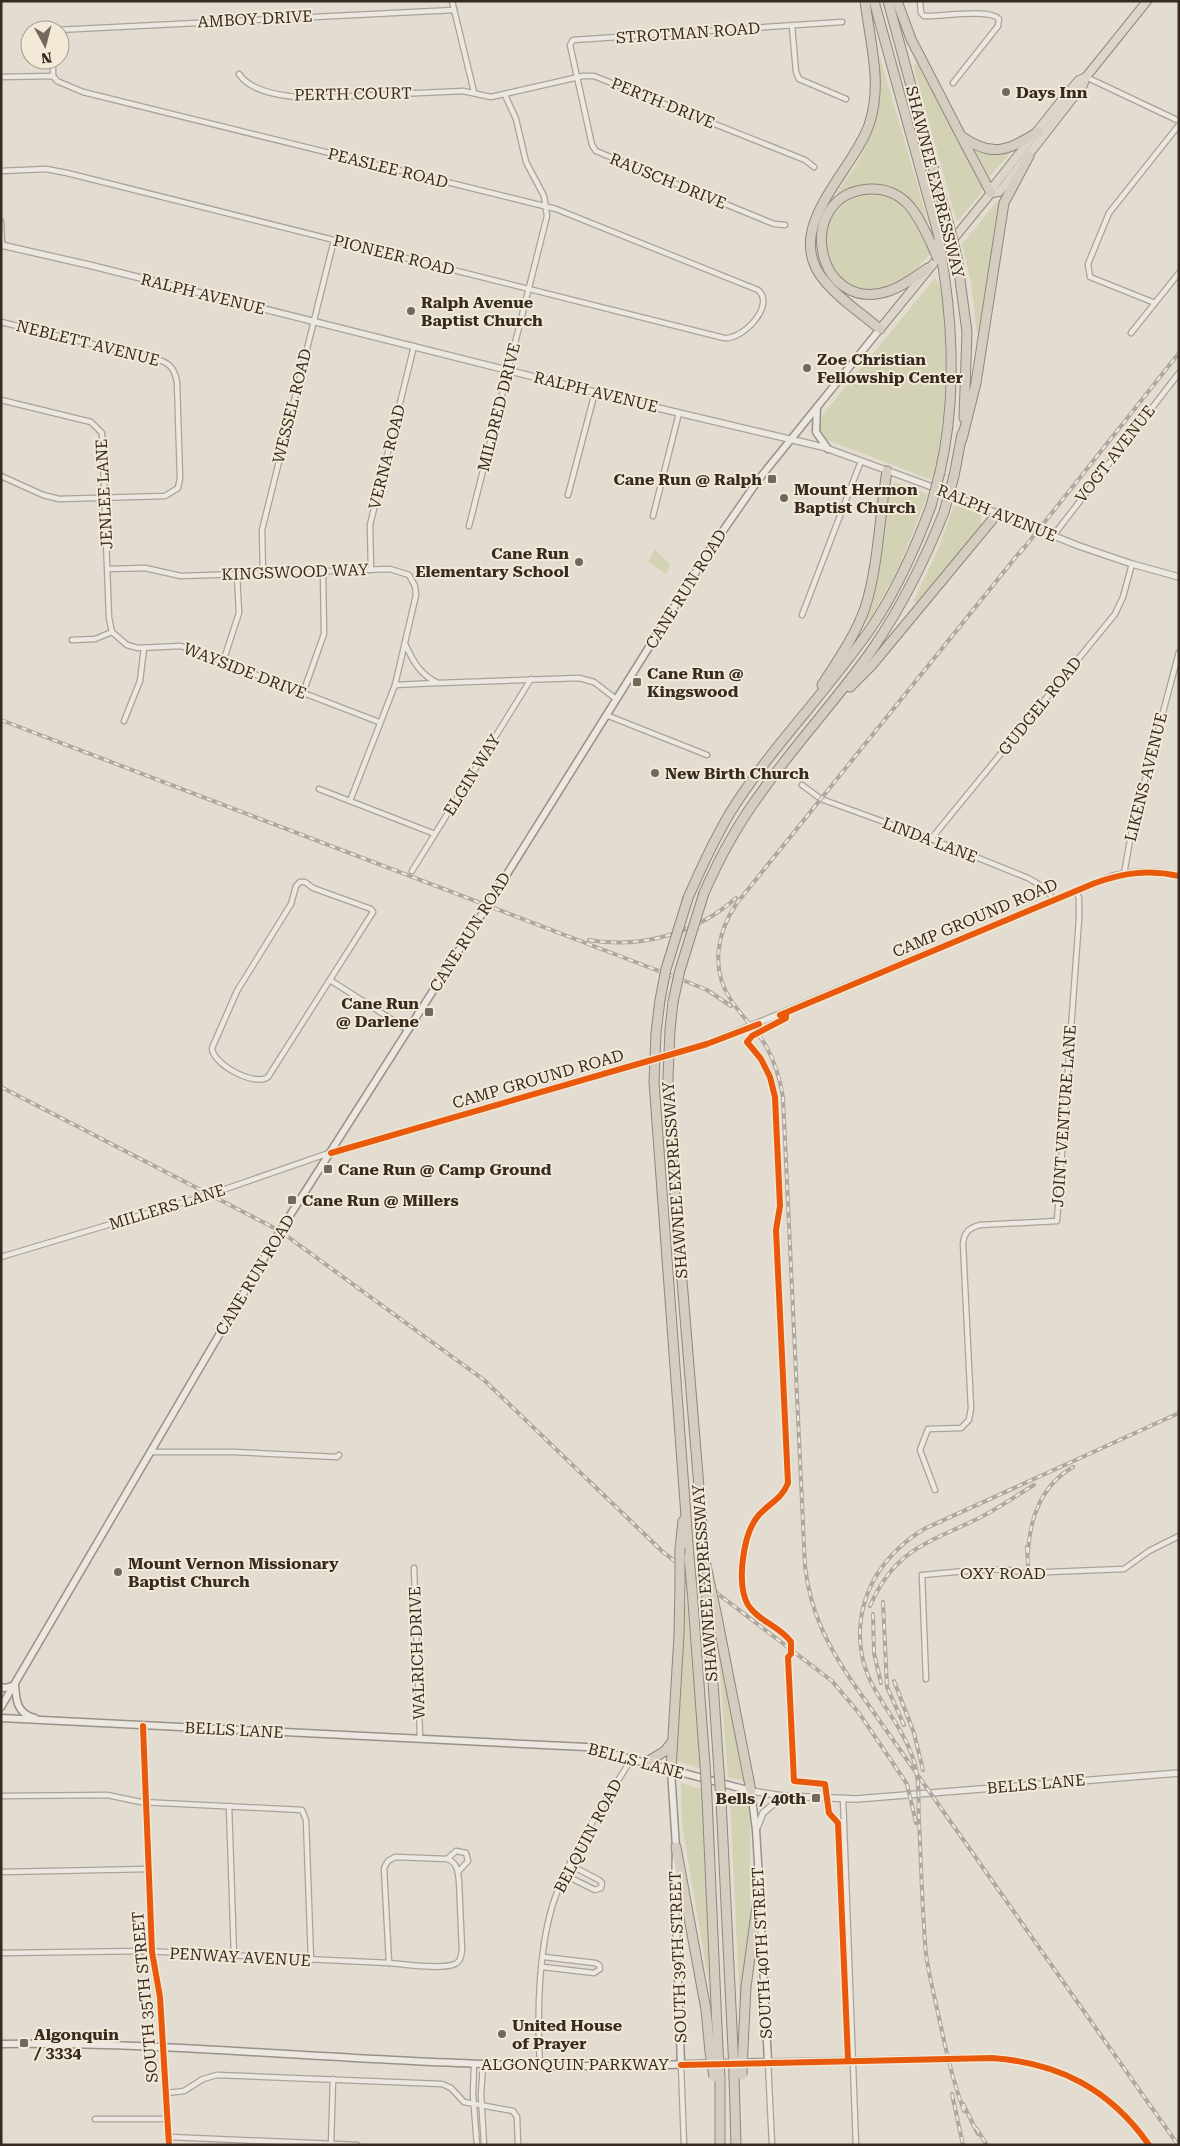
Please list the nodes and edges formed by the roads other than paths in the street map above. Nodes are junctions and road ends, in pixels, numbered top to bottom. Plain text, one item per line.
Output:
1 (452, 1) edge
2 (865, 1) edge
3 (874, 1) edge
4 (888, 1) edge
5 (897, 1) edge
6 (920, 1) edge
7 (1147, 1) edge
8 (454, 10) junction
9 (842, 22) dead end
10 (792, 26) junction
11 (70, 29) edge
12 (53, 70) edge
13 (239, 74) dead end
14 (53, 76) junction
15 (1, 77) edge
16 (1086, 77) junction
17 (577, 78) junction
18 (953, 83) dead end
19 (474, 92) junction
20 (505, 95) junction
21 (846, 100) dead end
22 (1179, 121) edge
23 (1179, 125) edge
24 (1038, 132) junction
25 (961, 136) junction
26 (1029, 156) junction
27 (814, 167) dead end
28 (1, 170) edge
29 (991, 193) junction
30 (546, 207) junction
31 (1, 222) edge
32 (784, 225) dead end
33 (334, 240) junction
34 (2, 245) edge
35 (928, 268) junction
36 (944, 273) junction
37 (1179, 273) edge
38 (529, 289) junction
39 (765, 297) joint
40 (1155, 303) junction
41 (313, 321) junction
42 (1, 322) edge
43 (880, 329) junction
44 (1131, 333) dead end
45 (414, 346) junction
46 (508, 370) junction
47 (1179, 373) edge
48 (594, 392) junction
49 (1, 400) edge
50 (817, 406) junction
51 (679, 413) junction
52 (792, 439) junction
53 (962, 439) junction
54 (828, 449) junction
55 (861, 461) junction
56 (886, 471) junction
57 (1, 476) edge
58 (568, 495) dead end
59 (105, 499) junction
60 (996, 514) junction
61 (653, 516) dead end
62 (470, 526) dead end
63 (1053, 536) junction
64 (1132, 564) junction
65 (108, 569) junction
66 (371, 570) junction
67 (323, 572) junction
68 (263, 574) junction
69 (237, 575) junction
70 (1179, 577) edge
71 (802, 614) dead end
72 (112, 632) junction
73 (72, 640) dead end
74 (405, 644) junction
75 (144, 648) junction
76 (1179, 652) edge
77 (223, 662) junction
78 (531, 679) junction
79 (438, 683) junction
80 (395, 685) junction
81 (303, 693) junction
82 (616, 699) junction
83 (827, 710) junction
84 (805, 712) junction
85 (606, 715) junction
86 (124, 721) dead end
87 (379, 722) junction
88 (708, 755) dead end
89 (802, 785) dead end
90 (319, 790) dead end
91 (350, 800) junction
92 (435, 834) junction
93 (931, 839) junction
94 (412, 870) dead end
95 (1124, 874) junction
96 (1179, 876) edge
97 (1076, 891) junction
98 (1054, 900) junction
99 (330, 980) junction
100 (408, 1030) junction
101 (331, 1153) junction
102 (1, 1257) edge
103 (152, 1452) junction
104 (339, 1455) dead end
105 (935, 1490) dead end
106 (685, 1496) junction
107 (1179, 1536) edge
108 (705, 1561) junction
109 (414, 1568) dead end
110 (926, 1679) dead end
111 (14, 1685) junction
112 (1, 1686) edge
113 (1, 1707) edge
114 (1, 1718) edge
115 (51, 1722) junction
116 (143, 1726) junction
117 (420, 1738) junction
118 (672, 1741) junction
119 (632, 1758) junction
120 (647, 1762) junction
121 (671, 1770) junction
122 (1179, 1772) edge
123 (751, 1791) junction
124 (1, 1796) edge
125 (783, 1796) junction
126 (843, 1798) junction
127 (146, 1802) junction
128 (229, 1806) junction
129 (756, 1830) junction
130 (676, 1847) junction
131 (447, 1859) junction
132 (570, 1865) junction
133 (149, 1869) junction
134 (1, 1872) edge
135 (458, 1872) junction
136 (565, 1875) junction
137 (759, 1891) junction
138 (152, 1952) junction
139 (1, 1953) edge
140 (234, 1956) junction
141 (544, 1957) junction
142 (311, 1960) junction
143 (388, 1963) junction
144 (543, 1967) junction
145 (1, 2044) edge
146 (164, 2048) junction
147 (714, 2051) junction
148 (852, 2060) junction
149 (768, 2062) junction
150 (474, 2064) junction
151 (483, 2064) junction
152 (681, 2064) junction
153 (540, 2065) junction
154 (738, 2075) junction
155 (333, 2080) junction
156 (167, 2093) junction
157 (474, 2104) junction
158 (482, 2104) junction
159 (95, 2119) dead end
160 (168, 2119) junction
161 (169, 2137) junction
162 (331, 2144) edge
163 (169, 2145) edge
164 (357, 2145) edge
165 (477, 2145) edge
166 (484, 2145) edge
167 (518, 2145) edge
168 (684, 2145) edge
169 (720, 2145) edge
170 (736, 2145) edge
171 (772, 2145) edge
172 (856, 2145) edge
173 (1149, 2145) edge

1 - 8 street
2 - 43 highway
3 - 36 highway, SHAWNEE EXPRESSWAY, bridge
4 - 53 highway, SHAWNEE EXPRESSWAY, bridge
5 - 25 highway
6 - 18 street
7 - 16 highway, CANE RUN ROAD
8 - 11 street, AMBOY DRIVE
8 - 19 street
9 - 10 street, STROTMAN ROAD
10 - 17 street, STROTMAN ROAD
10 - 21 street
12 - 14 street
13 - 19 street, PERTH COURT
14 - 15 street
14 - 30 street, PEASLEE ROAD
16 - 22 street
16 - 24 highway, CANE RUN ROAD
16 - 26 highway, CANE RUN ROAD
17 - 20 street, PERTH DRIVE
17 - 27 street, PERTH DRIVE
17 - 32 street, RAUSCH DRIVE
19 - 20 street
20 - 30 street, MILDRED DRIVE
23 - 40 street
24 - 25 highway
24 - 29 highway, CANE RUN ROAD
25 - 29 highway
26 - 29 highway, CANE RUN ROAD
26 - 53 highway
28 - 33 street, PIONEER ROAD
29 - 35 highway, CANE RUN ROAD
30 - 38 street, MILDRED DRIVE
30 - 39 street, PEASLEE ROAD
31 - 34 street
33 - 38 street, PIONEER ROAD
33 - 41 street, WESSEL ROAD
34 - 41 street, RALPH AVENUE
35 - 36 highway, bridge
35 - 43 highway, CANE RUN ROAD
36 - 84 highway, SHAWNEE EXPRESSWAY, bridge
37 - 40 street
38 - 39 street, PIONEER ROAD
38 - 46 street, MILDRED DRIVE
40 - 44 street
41 - 45 street, RALPH AVENUE
41 - 68 street, WESSEL ROAD
42 - 59 street, NEBLETT AVENUE
43 - 50 main road, CANE RUN ROAD
45 - 46 street, RALPH AVENUE
45 - 66 street, VERNA ROAD
46 - 48 street, RALPH AVENUE
46 - 62 street, MILDRED DRIVE
47 - 63 street, VOGT AVENUE
48 - 51 street, RALPH AVENUE
48 - 58 street
49 - 59 street, JENLEE LANE
50 - 52 main road, CANE RUN ROAD
50 - 54 main road
51 - 52 street, RALPH AVENUE
51 - 61 street
52 - 54 street, RALPH AVENUE
52 - 82 main road, CANE RUN ROAD
53 - 83 highway, SHAWNEE EXPRESSWAY, bridge
54 - 55 street, RALPH AVENUE
55 - 56 street, RALPH AVENUE
55 - 71 street
56 - 60 street, RALPH AVENUE
56 - 84 highway
57 - 59 street
59 - 65 street, JENLEE LANE
60 - 63 street, RALPH AVENUE
60 - 83 highway
63 - 64 street, RALPH AVENUE
64 - 70 street, RALPH AVENUE
64 - 93 street, GUDGEL ROAD
65 - 69 street, KINGSWOOD WAY
65 - 72 street, JENLEE LANE
66 - 67 street, KINGSWOOD WAY
66 - 74 street, KINGSWOOD WAY
67 - 68 street, KINGSWOOD WAY
67 - 81 street
68 - 69 street, KINGSWOOD WAY
69 - 77 street
72 - 73 street
72 - 75 street, WAYSIDE DRIVE
74 - 79 street
74 - 80 street, KINGSWOOD WAY
75 - 77 street, WAYSIDE DRIVE
75 - 86 street
76 - 95 street, LIKENS AVENUE
77 - 81 street, WAYSIDE DRIVE
78 - 79 street
78 - 82 street
78 - 92 street, ELGIN WAY
79 - 80 street
80 - 87 street
81 - 87 street, WAYSIDE DRIVE
82 - 85 main road, CANE RUN ROAD
83 - 108 highway, SHAWNEE EXPRESSWAY, bridge
84 - 106 highway, SHAWNEE EXPRESSWAY, bridge
85 - 88 street
85 - 100 main road, CANE RUN ROAD
87 - 91 street
89 - 93 street, LINDA LANE
90 - 91 street
91 - 92 street
92 - 94 street, ELGIN WAY
93 - 98 street, LINDA LANE
95 - 96 street, CAMP GROUND ROAD
95 - 97 street, CAMP GROUND ROAD
97 - 98 street, CAMP GROUND ROAD
97 - 105 street, JOINT VENTURE LANE
98 - 101 street, CAMP GROUND ROAD
99 - 99 street
99 - 100 street
100 - 101 main road, CANE RUN ROAD
101 - 102 street, MILLERS LANE
101 - 103 main road, CANE RUN ROAD
103 - 104 street
103 - 111 main road, CANE RUN ROAD
106 - 118 highway, bridge
106 - 147 highway, SHAWNEE EXPRESSWAY, bridge
107 - 110 street, OXY ROAD
108 - 123 highway, bridge
108 - 154 highway, SHAWNEE EXPRESSWAY, bridge
109 - 117 street, WALRICH DRIVE
111 - 112 main road
111 - 113 main road, CANE RUN ROAD
111 - 115 main road
114 - 115 main road, BELLS LANE
115 - 116 main road, BELLS LANE
116 - 117 main road, BELLS LANE
116 - 127 street, SOUTH 35TH STREET
117 - 119 main road, BELLS LANE
118 - 120 highway
118 - 121 highway
119 - 120 main road, BELLS LANE
119 - 132 street, BELQUIN ROAD
120 - 121 main road, BELLS LANE
121 - 123 main road, BELLS LANE
121 - 130 main road, SOUTH 39TH STREET
122 - 126 street, BELLS LANE
123 - 125 street, BELLS LANE
123 - 129 main road, SOUTH 40TH STREET
124 - 127 street
125 - 126 street, BELLS LANE
125 - 129 street
126 - 148 street
127 - 128 street
127 - 133 street, SOUTH 35TH STREET
128 - 140 street
128 - 142 street
129 - 137 main road, SOUTH 40TH STREET
130 - 147 highway
130 - 152 main road, SOUTH 39TH STREET
131 - 135 street
131 - 135 street
131 - 143 street
132 - 136 street, BELQUIN ROAD
132 - 136 street
133 - 134 street
133 - 138 street, SOUTH 35TH STREET
135 - 143 street, PENWAY AVENUE
136 - 141 street, BELQUIN ROAD
137 - 149 main road, SOUTH 40TH STREET
137 - 154 highway, bridge
138 - 139 street, PENWAY AVENUE
138 - 140 street, PENWAY AVENUE
138 - 146 street, SOUTH 35TH STREET
140 - 142 street, PENWAY AVENUE
141 - 144 street, BELQUIN ROAD
141 - 144 street
142 - 143 street, PENWAY AVENUE
144 - 153 street, BELQUIN ROAD
145 - 146 main road, ALGONQUIN PARKWAY
146 - 150 main road, ALGONQUIN PARKWAY
146 - 156 street, SOUTH 35TH STREET
147 - 169 highway, SHAWNEE EXPRESSWAY, bridge
148 - 149 street, ALGONQUIN PARKWAY
148 - 172 street
148 - 173 street, ALGONQUIN PARKWAY
149 - 152 main road, ALGONQUIN PARKWAY
149 - 171 street, SOUTH 40TH STREET
150 - 151 main road, ALGONQUIN PARKWAY
150 - 157 street
151 - 153 main road, ALGONQUIN PARKWAY
151 - 158 street
152 - 153 main road, ALGONQUIN PARKWAY
152 - 168 street, SOUTH 39TH STREET
154 - 170 highway
155 - 156 street
155 - 157 street
155 - 162 street
156 - 160 street, SOUTH 35TH STREET
157 - 158 street
157 - 165 street
158 - 166 street
158 - 167 street
159 - 160 street
160 - 161 street, SOUTH 35TH STREET
161 - 162 street
161 - 163 street, SOUTH 35TH STREET
162 - 164 street

